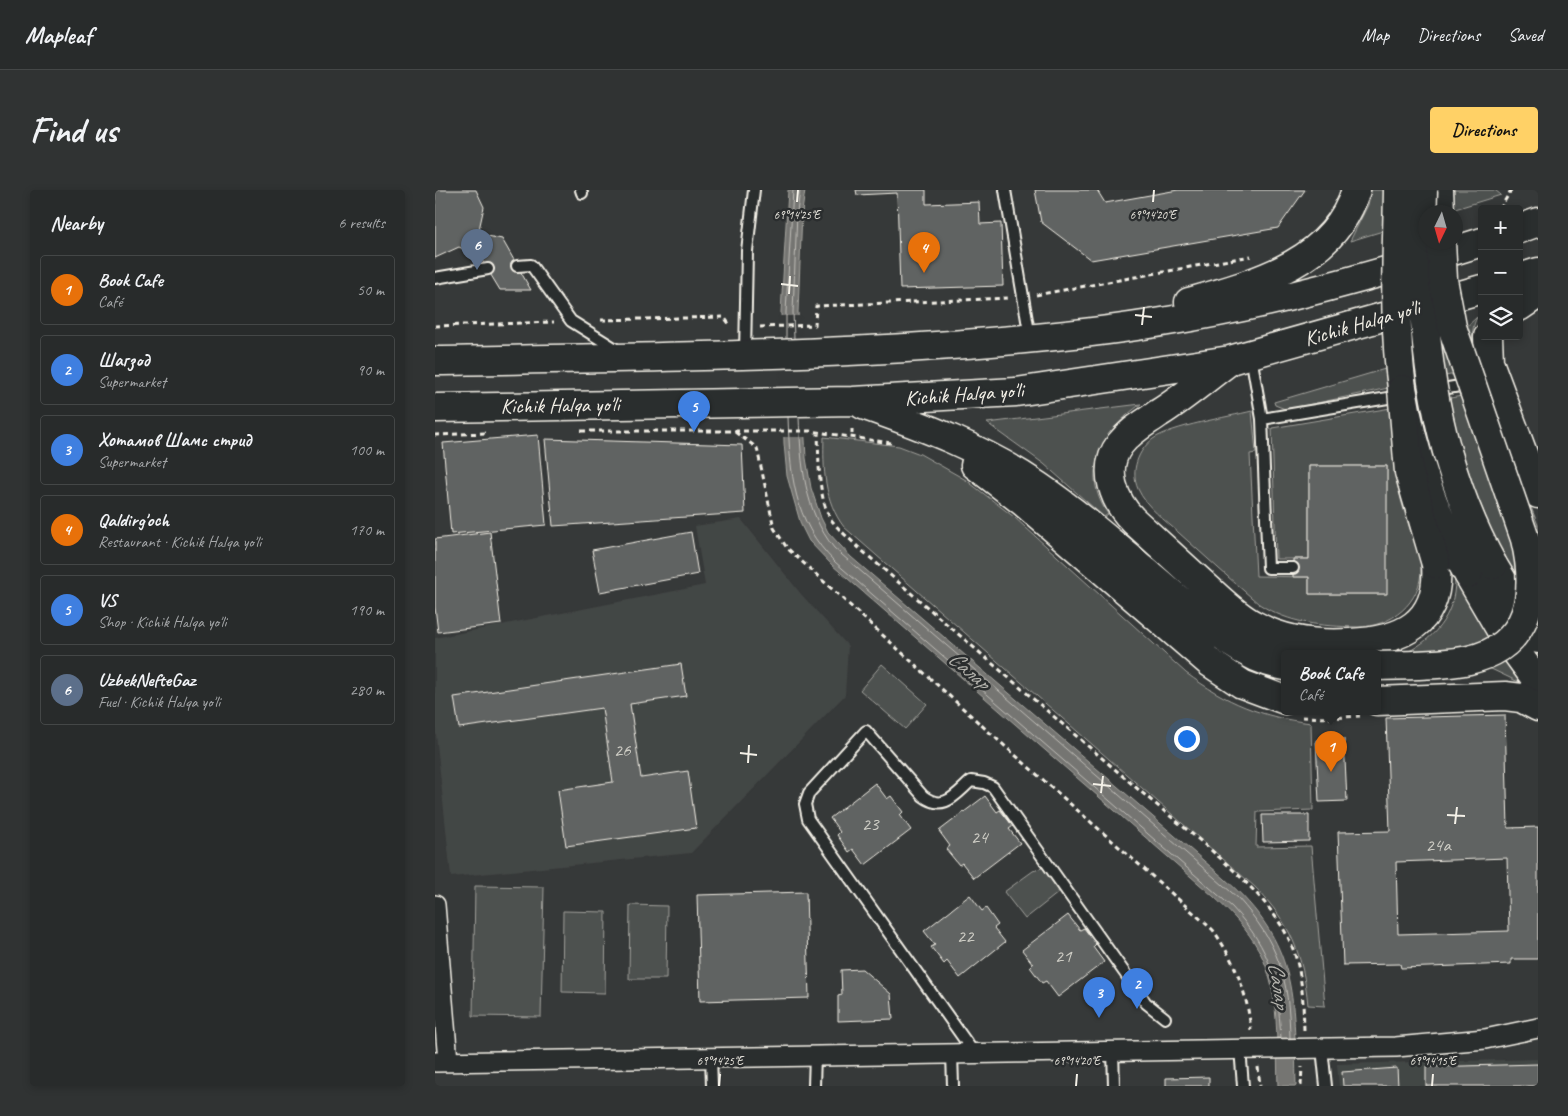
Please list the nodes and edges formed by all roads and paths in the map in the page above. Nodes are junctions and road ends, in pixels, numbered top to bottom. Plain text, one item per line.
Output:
1 (754, 190) edge
2 (1005, 190) edge
3 (1356, 190) edge
4 (1398, 190) edge
5 (1423, 190) edge
6 (1439, 190) edge
7 (1511, 190) edge
8 (1440, 205) edge
9 (1502, 205) edge
10 (1538, 222) edge
11 (1523, 228) edge
12 (1478, 243) edge
13 (1441, 250) edge
14 (1259, 254) dead end
15 (517, 266) dead end
16 (488, 269) dead end
17 (1538, 272) edge
18 (1523, 277) edge
19 (435, 278) edge
20 (1478, 291) edge
21 (1538, 294) edge
22 (1023, 297) junction
23 (1523, 304) edge
24 (745, 327) junction
25 (1083, 333) junction
26 (1030, 339) junction
27 (1488, 340) edge
28 (745, 355) junction
29 (628, 357) junction
30 (1241, 358) junction
31 (435, 361) edge
32 (1402, 389) junction
33 (1500, 392) junction
34 (853, 401) junction
35 (435, 408) edge
36 (1262, 419) junction
37 (916, 425) junction
38 (852, 429) dead end
39 (577, 431) dead end
40 (810, 431) dead end
41 (818, 431) dead end
42 (735, 432) junction
43 (491, 433) dead end
44 (435, 435) edge
45 (852, 436) dead end
46 (1538, 494) edge
47 (1293, 568) dead end
48 (1480, 570) junction
49 (1538, 639) edge
50 (1281, 665) edge
51 (1381, 666) edge
52 (1538, 682) edge
53 (1281, 699) edge
54 (1381, 701) edge
55 (1538, 707) edge
56 (435, 905) edge
57 (436, 935) edge
58 (1165, 1018) dead end
59 (1538, 1028) edge
60 (1251, 1043) junction
61 (1301, 1047) junction
62 (1323, 1048) junction
63 (1113, 1050) junction
64 (952, 1053) junction
65 (975, 1053) junction
66 (815, 1055) junction
67 (711, 1057) junction
68 (442, 1062) edge
69 (712, 1086) edge
70 (814, 1086) edge
71 (953, 1086) edge
72 (1114, 1086) edge
73 (1243, 1086) edge
74 (1301, 1086) edge
75 (1326, 1086) edge

1 - 24 lane
2 - 22 lane
3 - 25 main road
4 - 32 main road, bridge
5 - 48 main road, bridge
6 - 8 main road
7 - 9 path
10 - 11 main road
12 - 25 main road, Kichik Halqa yo'li
13 - 51 main road, bridge
14 - 22 path
15 - 29 lane
16 - 19 lane
17 - 18 main road
20 - 30 main road, Kichik Halqa yo'li
21 - 23 main road
22 - 24 path
22 - 26 lane
24 - 28 lane
25 - 26 main road, Kichik Halqa yo'li
26 - 28 main road, Kichik Halqa yo'li
27 - 33 main road
28 - 29 main road, Kichik Halqa yo'li
29 - 31 main road, Kichik Halqa yo'li
30 - 32 main road, bridge
30 - 34 main road, Kichik Halqa yo'li
30 - 36 lane
32 - 48 main road, bridge
33 - 36 lane
33 - 46 main road
34 - 35 main road, Kichik Halqa yo'li
34 - 37 main road
36 - 47 lane
37 - 50 main road
37 - 53 main road
38 - 45 path
39 - 42 path
40 - 42 path
41 - 61 path
42 - 60 path
43 - 44 path
48 - 49 main road
48 - 52 main road
54 - 55 main road
56 - 57 street
57 - 68 street
58 - 65 lane
59 - 62 street
60 - 61 street
60 - 63 street
60 - 73 lane
61 - 62 street
61 - 74 path
62 - 75 lane
63 - 65 street
63 - 72 lane
64 - 65 street
64 - 66 street
64 - 71 lane
66 - 67 street
66 - 70 lane
67 - 68 street
67 - 69 lane

